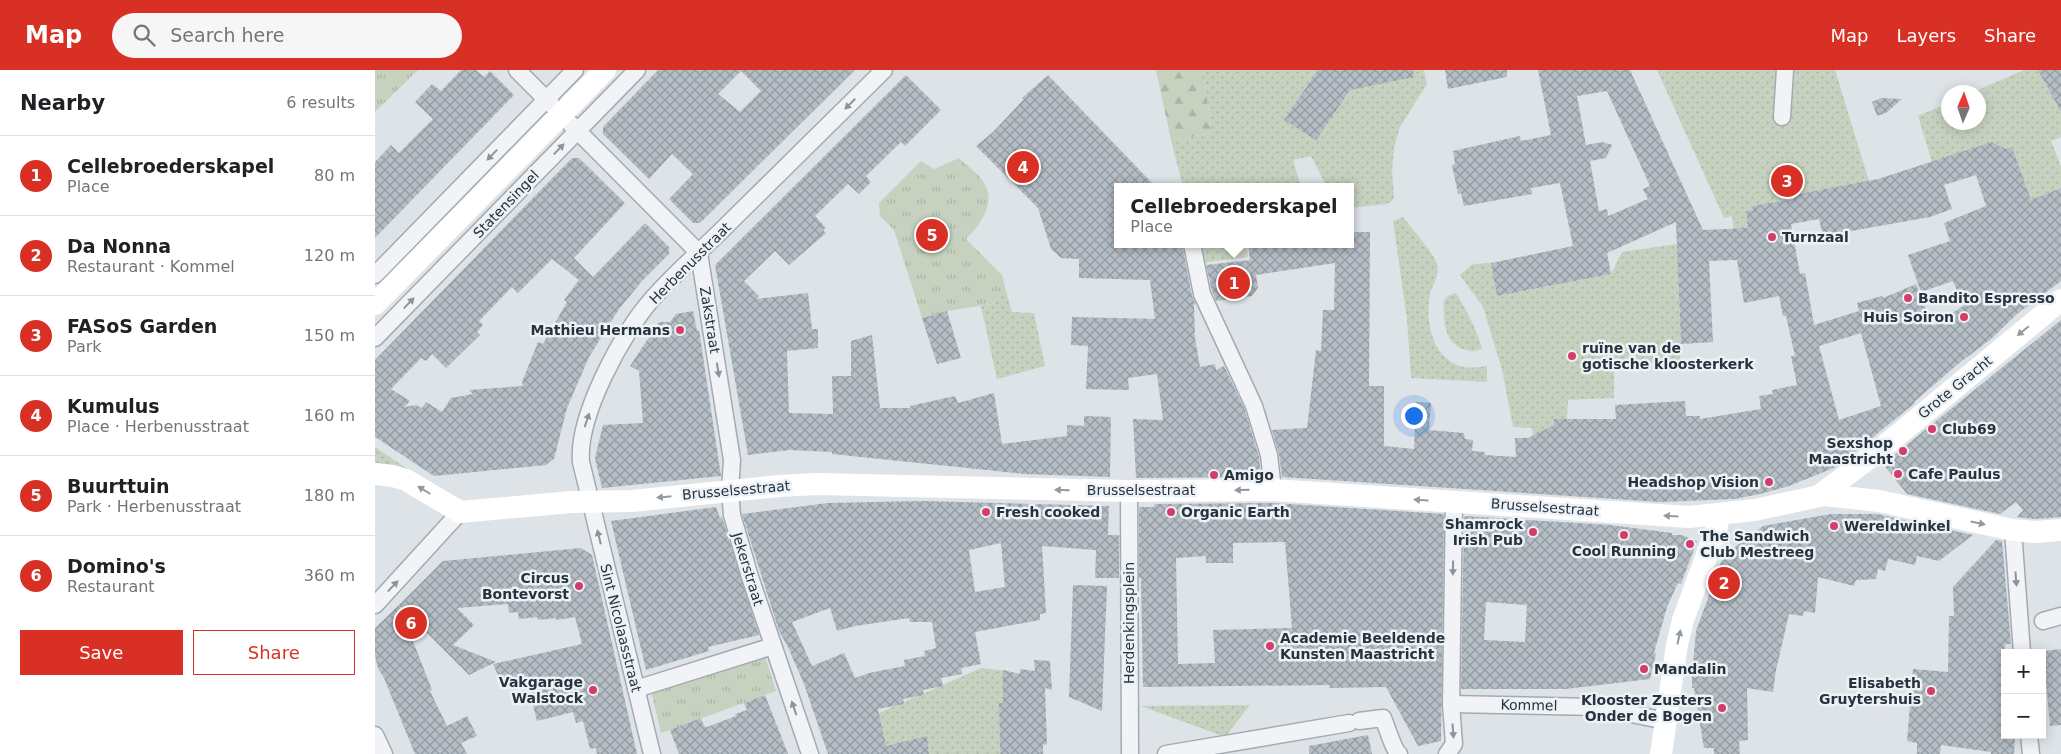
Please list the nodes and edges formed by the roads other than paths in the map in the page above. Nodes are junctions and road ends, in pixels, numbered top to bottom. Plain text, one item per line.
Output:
1 (517, 70) edge
2 (575, 70) edge
3 (605, 70) edge
4 (637, 70) edge
5 (884, 70) edge
6 (1785, 70) edge
7 (554, 107) junction
8 (1782, 117) dead end
9 (577, 131) junction
10 (1193, 248) edge
11 (699, 253) junction
12 (375, 275) edge
13 (2061, 300) edge
14 (375, 304) edge
15 (375, 338) edge
16 (375, 474) edge
17 (1849, 475) joint
18 (730, 490) junction
19 (1273, 490) junction
20 (1129, 491) junction
21 (1820, 495) junction
22 (590, 502) junction
23 (1455, 502) junction
24 (460, 512) junction
25 (1719, 514) junction
26 (2013, 530) junction
27 (2061, 530) edge
28 (375, 605) edge
29 (2061, 616) edge
30 (2043, 621) dead end
31 (773, 646) junction
32 (2022, 649) edge
33 (637, 689) junction
34 (1451, 704) junction
35 (1666, 721) junction
36 (375, 735) edge
37 (2029, 739) edge
38 (384, 754) edge
39 (652, 754) edge
40 (810, 754) edge
41 (1130, 754) edge
42 (1166, 754) edge
43 (1399, 754) edge
44 (1447, 754) edge
45 (1661, 754) edge
46 (2031, 754) edge

1 - 7 street
2 - 7 street, Statensingel
3 - 7 street, Statensingel
4 - 9 street, Statensingel
5 -> 11 street, Herbenusstraat
6 - 8 street
7 - 9 street
7 -> 12 street, Statensingel
7 - 14 street, Statensingel
9 - 11 street
15 -> 9 street, Statensingel
10 - 19 street
11 -> 18 street, Zakstraat
22 -> 11 street, Herbenusstraat
13 -> 17 street, Grote Gracht
24 -> 16 street
17 - 21 street, Brusselsestraat
20 -> 18 street, Brusselsestraat
18 -> 22 street, Brusselsestraat
18 - 31 street, Jekerstraat
19 -> 20 street, Brusselsestraat
23 -> 19 street, Brusselsestraat
20 - 41 street, Herdenkingsplein
21 - 25 street, Brusselsestraat
21 -> 26 street, Brusselsestraat
22 - 24 street, Brusselsestraat
33 -> 22 street, Sint Nicolaasstraat
25 -> 23 street, Brusselsestraat
23 -> 34 street
28 -> 24 street
35 -> 25 street
26 - 27 street, Brusselsestraat
26 -> 32 street
29 - 30 street
31 - 33 street
40 -> 31 street, Jekerstraat
33 - 39 street, Sint Nicolaasstraat
34 - 35 street, Kommel
34 -> 44 street
35 - 45 street
36 - 38 street
37 - 46 street
42 - 43 street

